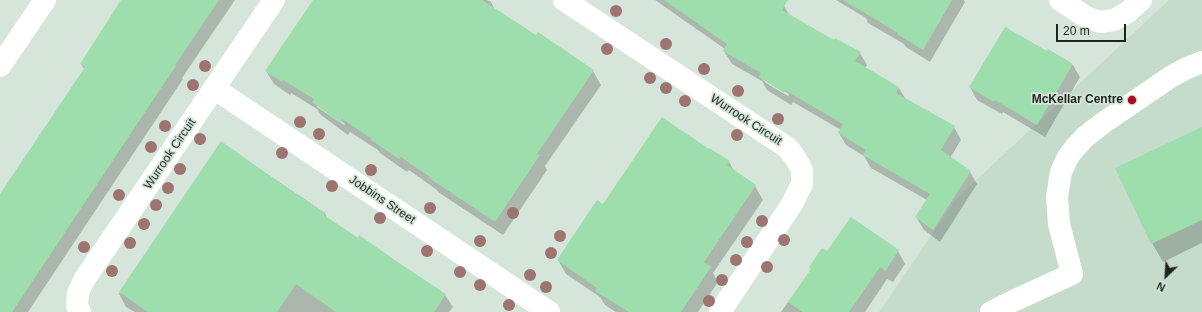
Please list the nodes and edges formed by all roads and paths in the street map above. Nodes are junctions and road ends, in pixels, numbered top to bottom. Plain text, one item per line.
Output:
1 (45, 0) edge
2 (274, 0) edge
3 (564, 0) edge
4 (1060, 0) edge
5 (1141, 0) edge
6 (1202, 62) edge
7 (0, 66) edge
8 (215, 88) junction
9 (80, 312) edge
10 (549, 312) edge
11 (720, 312) edge
12 (991, 312) edge

1 - 7 street
2 - 8 street, Wurrook Circuit
3 - 11 street, Wurrook Circuit
4 - 5 street
6 - 12 street
8 - 9 street, Wurrook Circuit
8 - 10 street, Jobbins Street

